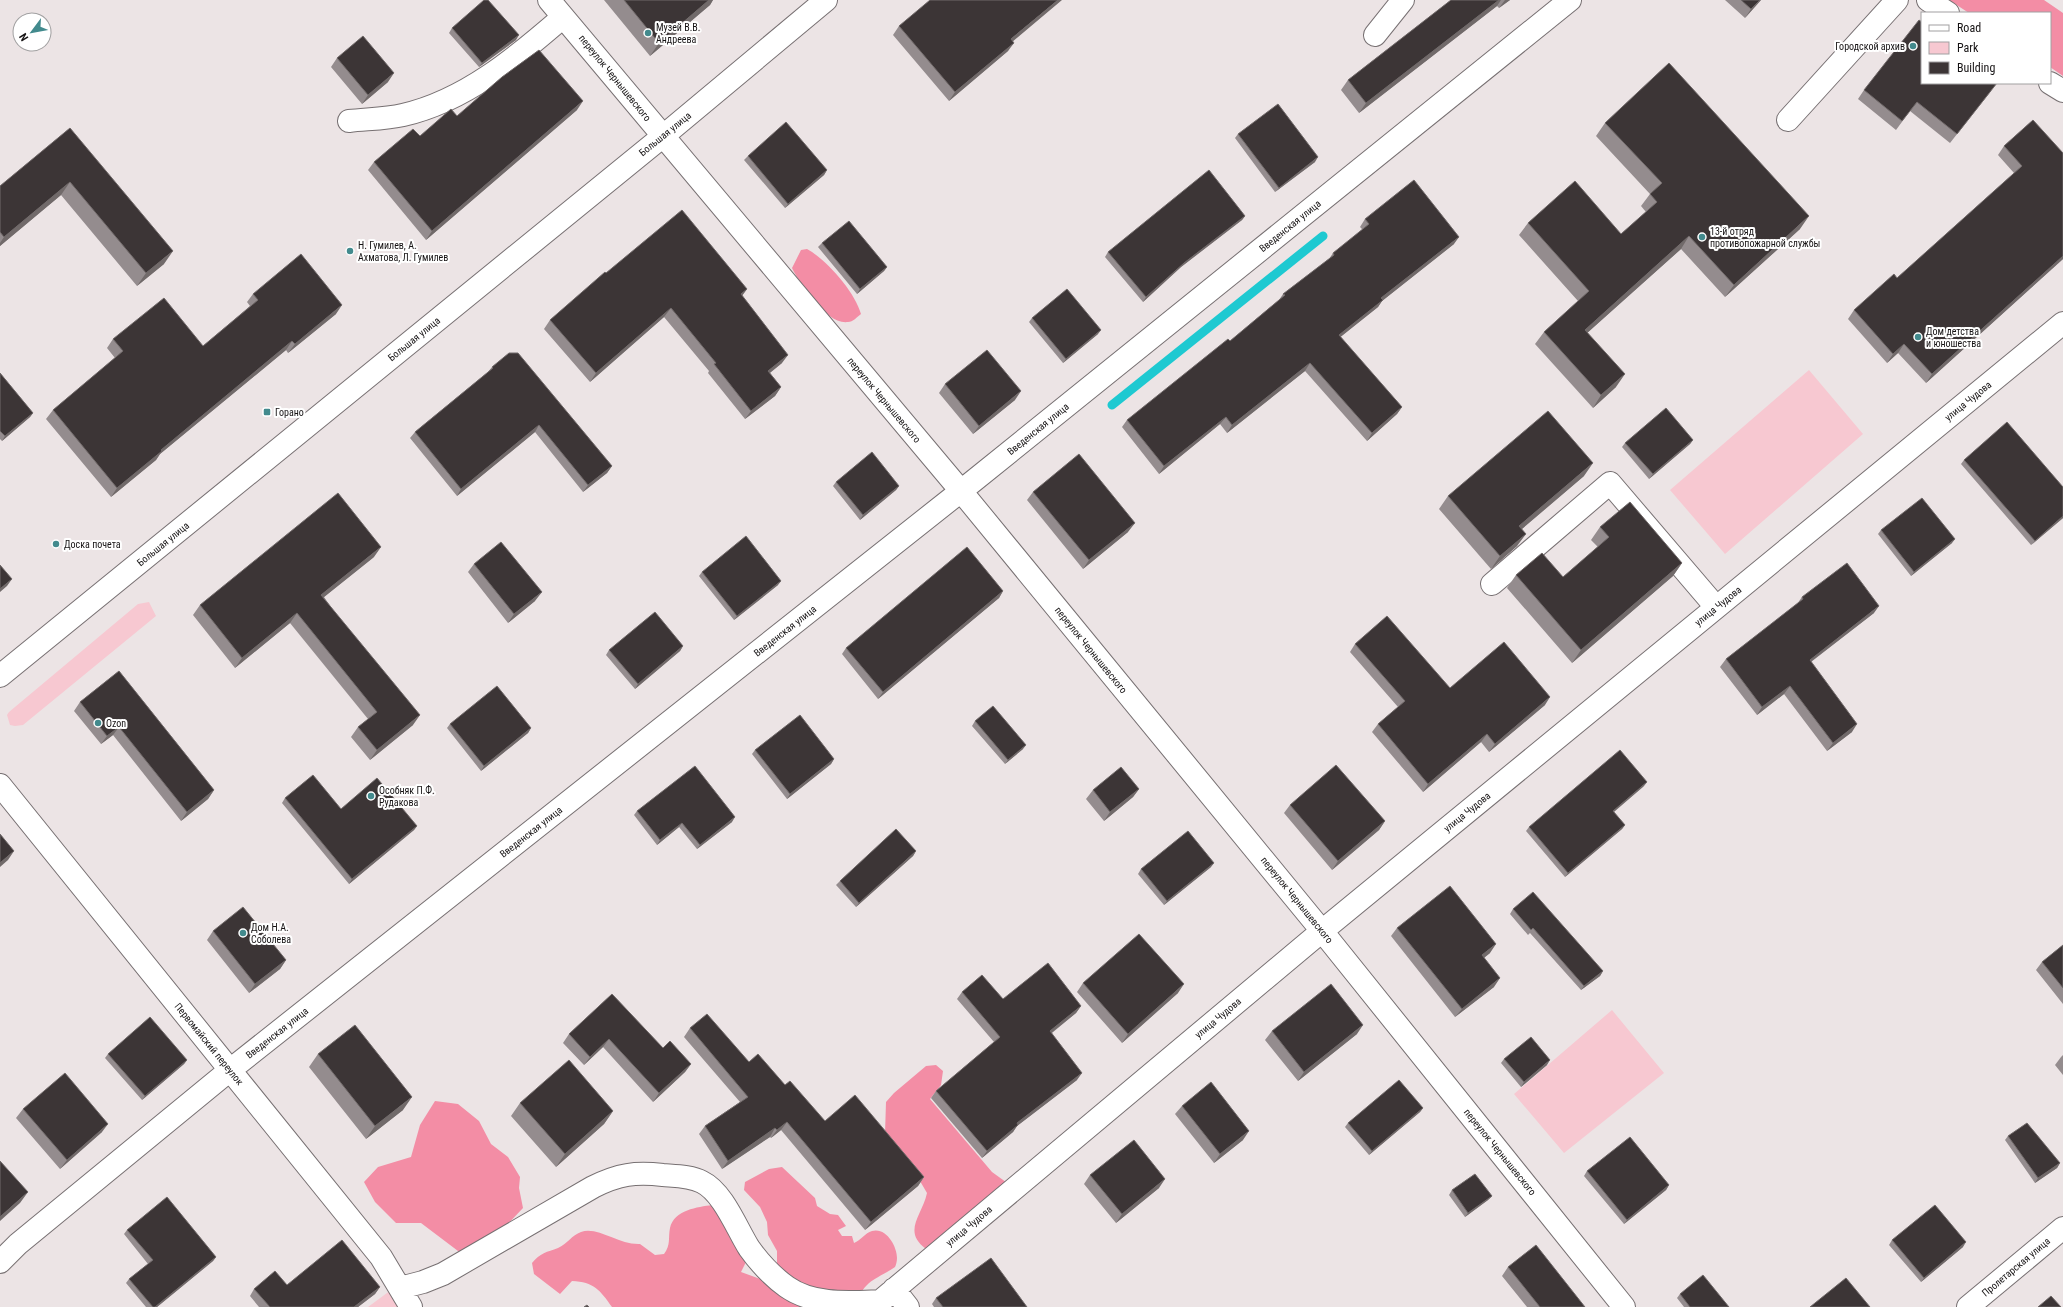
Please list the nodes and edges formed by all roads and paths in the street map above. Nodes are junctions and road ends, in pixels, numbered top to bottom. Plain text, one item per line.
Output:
1 (549, 0) edge
2 (826, 0) edge
3 (1402, 0) edge
4 (1570, 0) edge
5 (1897, 0) edge
6 (1928, 0) edge
7 (1946, 12) edge
8 (564, 17) junction
9 (1375, 35) dead end
10 (2051, 84) edge
11 (2063, 91) edge
12 (1788, 120) dead end
13 (349, 122) dead end
14 (662, 137) junction
15 (2063, 323) edge
16 (961, 491) junction
17 (1492, 584) dead end
18 (1716, 607) junction
19 (0, 676) edge
20 (0, 785) edge
21 (1322, 931) junction
22 (230, 1070) junction
23 (2063, 1228) edge
24 (0, 1262) edge
25 (400, 1288) junction
26 (885, 1299) edge
27 (411, 1307) edge
28 (908, 1307) edge
29 (1624, 1307) edge
30 (1968, 1307) edge

1 - 8 street, переулок Чернышевского
2 - 14 street, Большая улица
3 - 9 street
4 - 16 street, Введенская улица
5 - 12 street
6 - 7 street
8 - 13 street
8 - 14 street, переулок Чернышевского
10 - 11 street
14 - 16 street, переулок Чернышевского
14 - 19 street, Большая улица
15 - 18 street, улица Чудова
16 - 21 street, переулок Чернышевского
16 - 22 street, Введенская улица
17 - 18 street
18 - 21 street, улица Чудова
20 - 22 street, Первомайский переулок
21 - 26 street, улица Чудова
21 - 29 street, переулок Чернышевского
22 - 24 street, Введенская улица
22 - 25 street, Первомайский переулок
23 - 30 street, Пролетарская улица
25 - 26 street
25 - 27 street, Первомайский переулок
26 - 28 street

